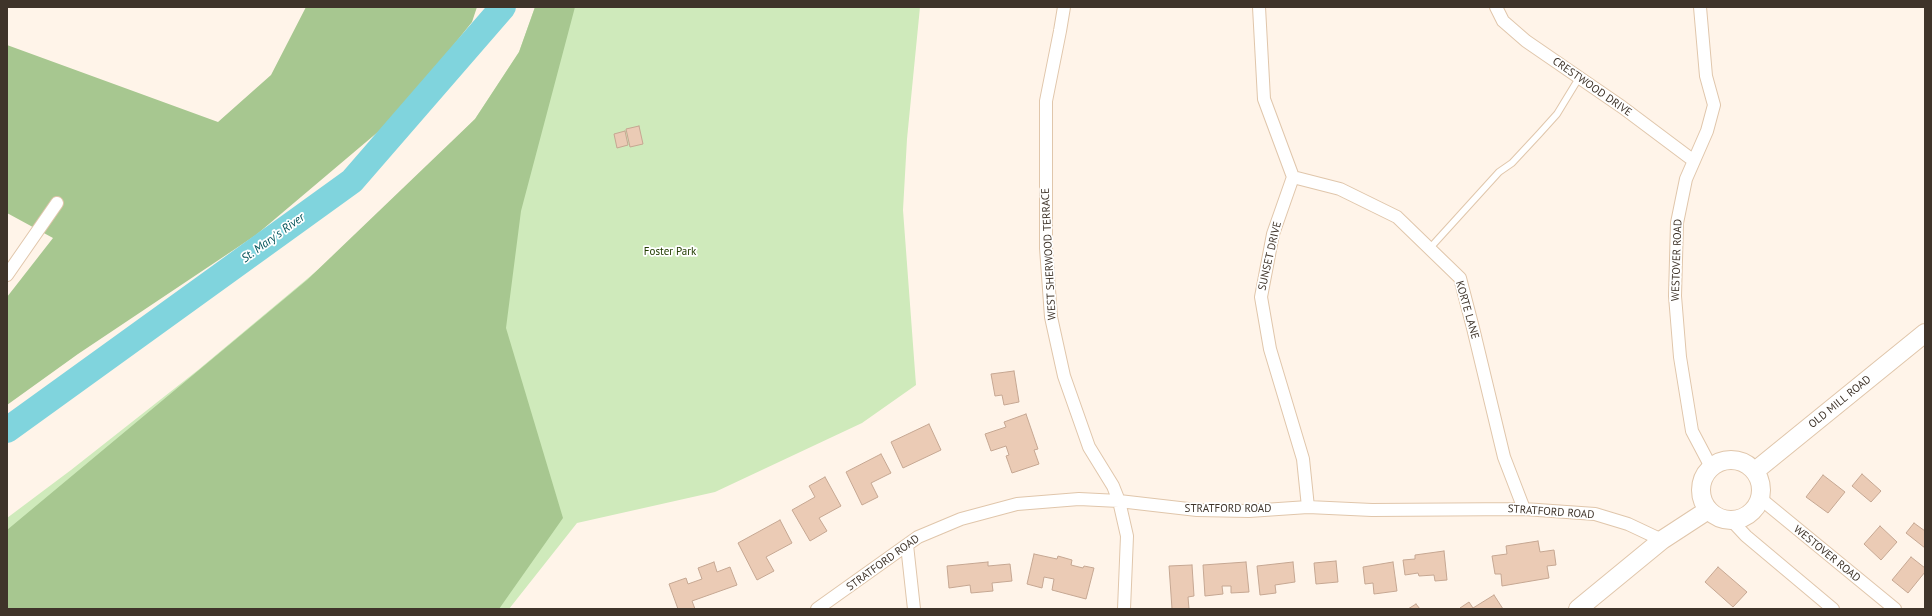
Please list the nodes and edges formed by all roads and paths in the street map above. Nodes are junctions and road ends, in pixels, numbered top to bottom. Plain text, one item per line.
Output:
1 (1064, 7) edge
2 (1259, 7) edge
3 (1496, 7) edge
4 (1700, 7) edge
5 (1579, 78) junction
6 (1694, 161) junction
7 (1293, 177) junction
8 (58, 203) dead end
9 (1430, 248) junction
10 (7, 275) edge
11 (1925, 333) edge
12 (1711, 467) junction
13 (1755, 471) junction
14 (1760, 498) junction
15 (1119, 501) junction
16 (1308, 507) junction
17 (1524, 509) junction
18 (1708, 510) junction
19 (1732, 521) junction
20 (1662, 540) junction
21 (907, 545) junction
22 (817, 609) edge
23 (914, 609) edge
24 (1124, 609) edge
25 (1578, 609) edge
26 (1833, 609) edge
27 (1894, 609) edge

1 - 15 street, WEST SHERWOOD TERRACE
2 - 7 street
3 - 5 street, CRESTWOOD DRIVE
4 - 6 street, WESTOVER ROAD
5 - 6 street, CRESTWOOD DRIVE
5 - 9 lane
6 - 12 street, WESTOVER ROAD
7 - 9 street, KORTE LANE
7 - 16 street, SUNSET DRIVE
8 - 10 street
9 - 17 street, KORTE LANE
11 - 13 main road, OLD MILL ROAD
12 - 13 main road
12 - 18 main road
13 - 14 main road
14 - 19 main road
14 - 27 street, WESTOVER ROAD
15 - 16 street, STRATFORD ROAD
15 - 21 street, STRATFORD ROAD
15 - 24 street, WEST SHERWOOD TERRACE
16 - 17 street, STRATFORD ROAD
17 - 20 street, STRATFORD ROAD
18 - 19 main road
18 - 20 main road
19 - 26 street
20 - 25 main road
21 - 22 street, STRATFORD ROAD
21 - 23 street

